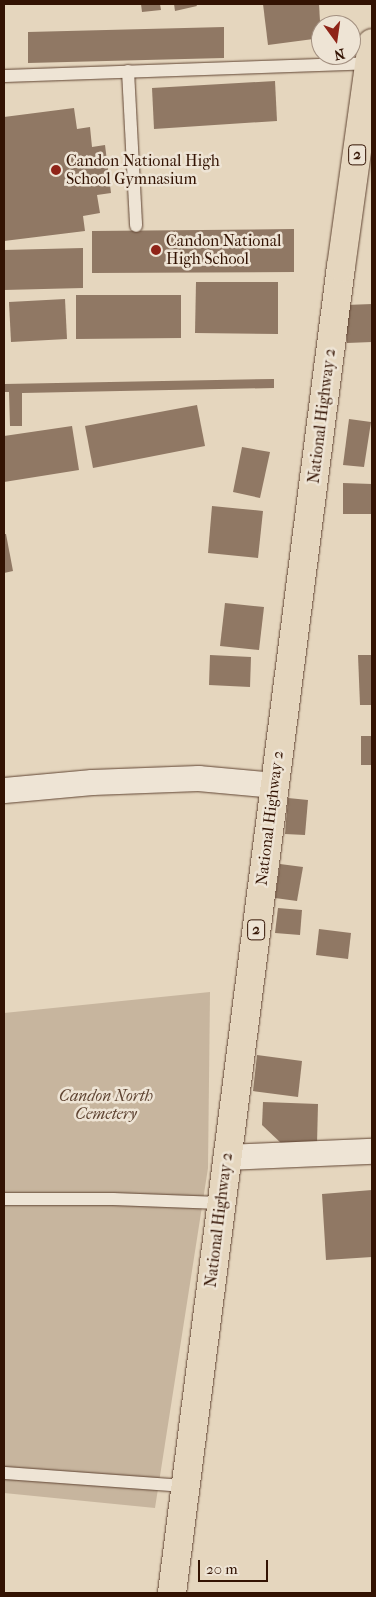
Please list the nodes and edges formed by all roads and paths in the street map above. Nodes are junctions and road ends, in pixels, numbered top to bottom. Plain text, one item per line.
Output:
1 (371, 53) edge
2 (128, 71) junction
3 (4, 76) edge
4 (136, 226) dead end
5 (275, 785) junction
6 (4, 790) edge
7 (372, 1151) edge
8 (226, 1157) junction
9 (4, 1199) edge
10 (220, 1203) junction
11 (4, 1473) edge
12 (186, 1486) junction
13 (172, 1593) edge

1 - 2 lane
1 - 5 main road, National Highway 2 / 2
2 - 3 lane
2 - 4 lane
5 - 6 street
5 - 8 main road, National Highway 2 / 2
7 - 8 street
8 - 10 main road, National Highway 2 / 2
9 - 10 lane
10 - 12 main road, National Highway 2 / 2
11 - 12 lane
12 - 13 main road, National Highway 2 / 2

